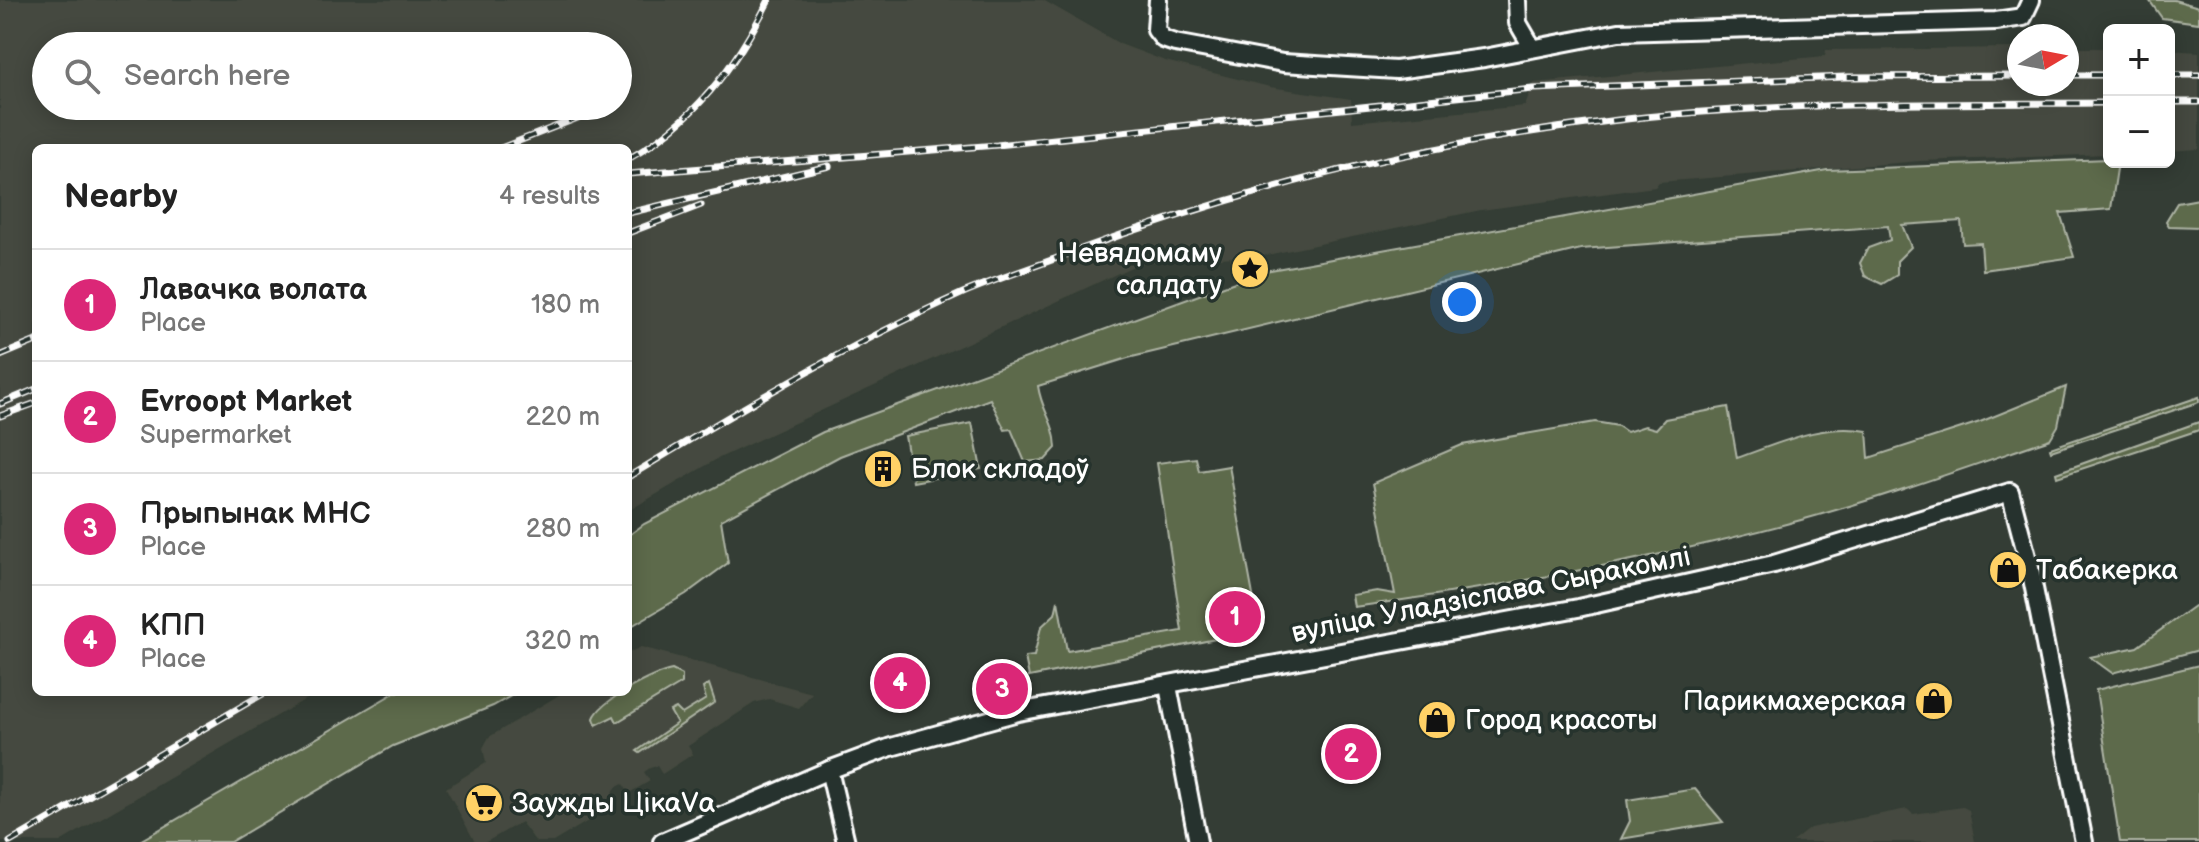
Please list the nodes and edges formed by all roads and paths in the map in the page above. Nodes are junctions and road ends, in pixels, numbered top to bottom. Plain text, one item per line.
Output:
1 (1158, 0) edge
2 (1517, 0) edge
3 (2031, 0) edge
4 (1532, 47) junction
5 (1168, 686) junction
6 (829, 770) junction
7 (662, 842) edge
8 (846, 842) edge
9 (1198, 842) edge
10 (2084, 842) edge

1 - 4 street
2 - 4 street
3 - 4 street
5 - 6 street, вуліца Уладзіслава Сыракомлі
5 - 9 street
5 - 10 street, вуліца Уладзіслава Сыракомлі
6 - 7 street, вуліца Уладзіслава Сыракомлі
6 - 8 street

